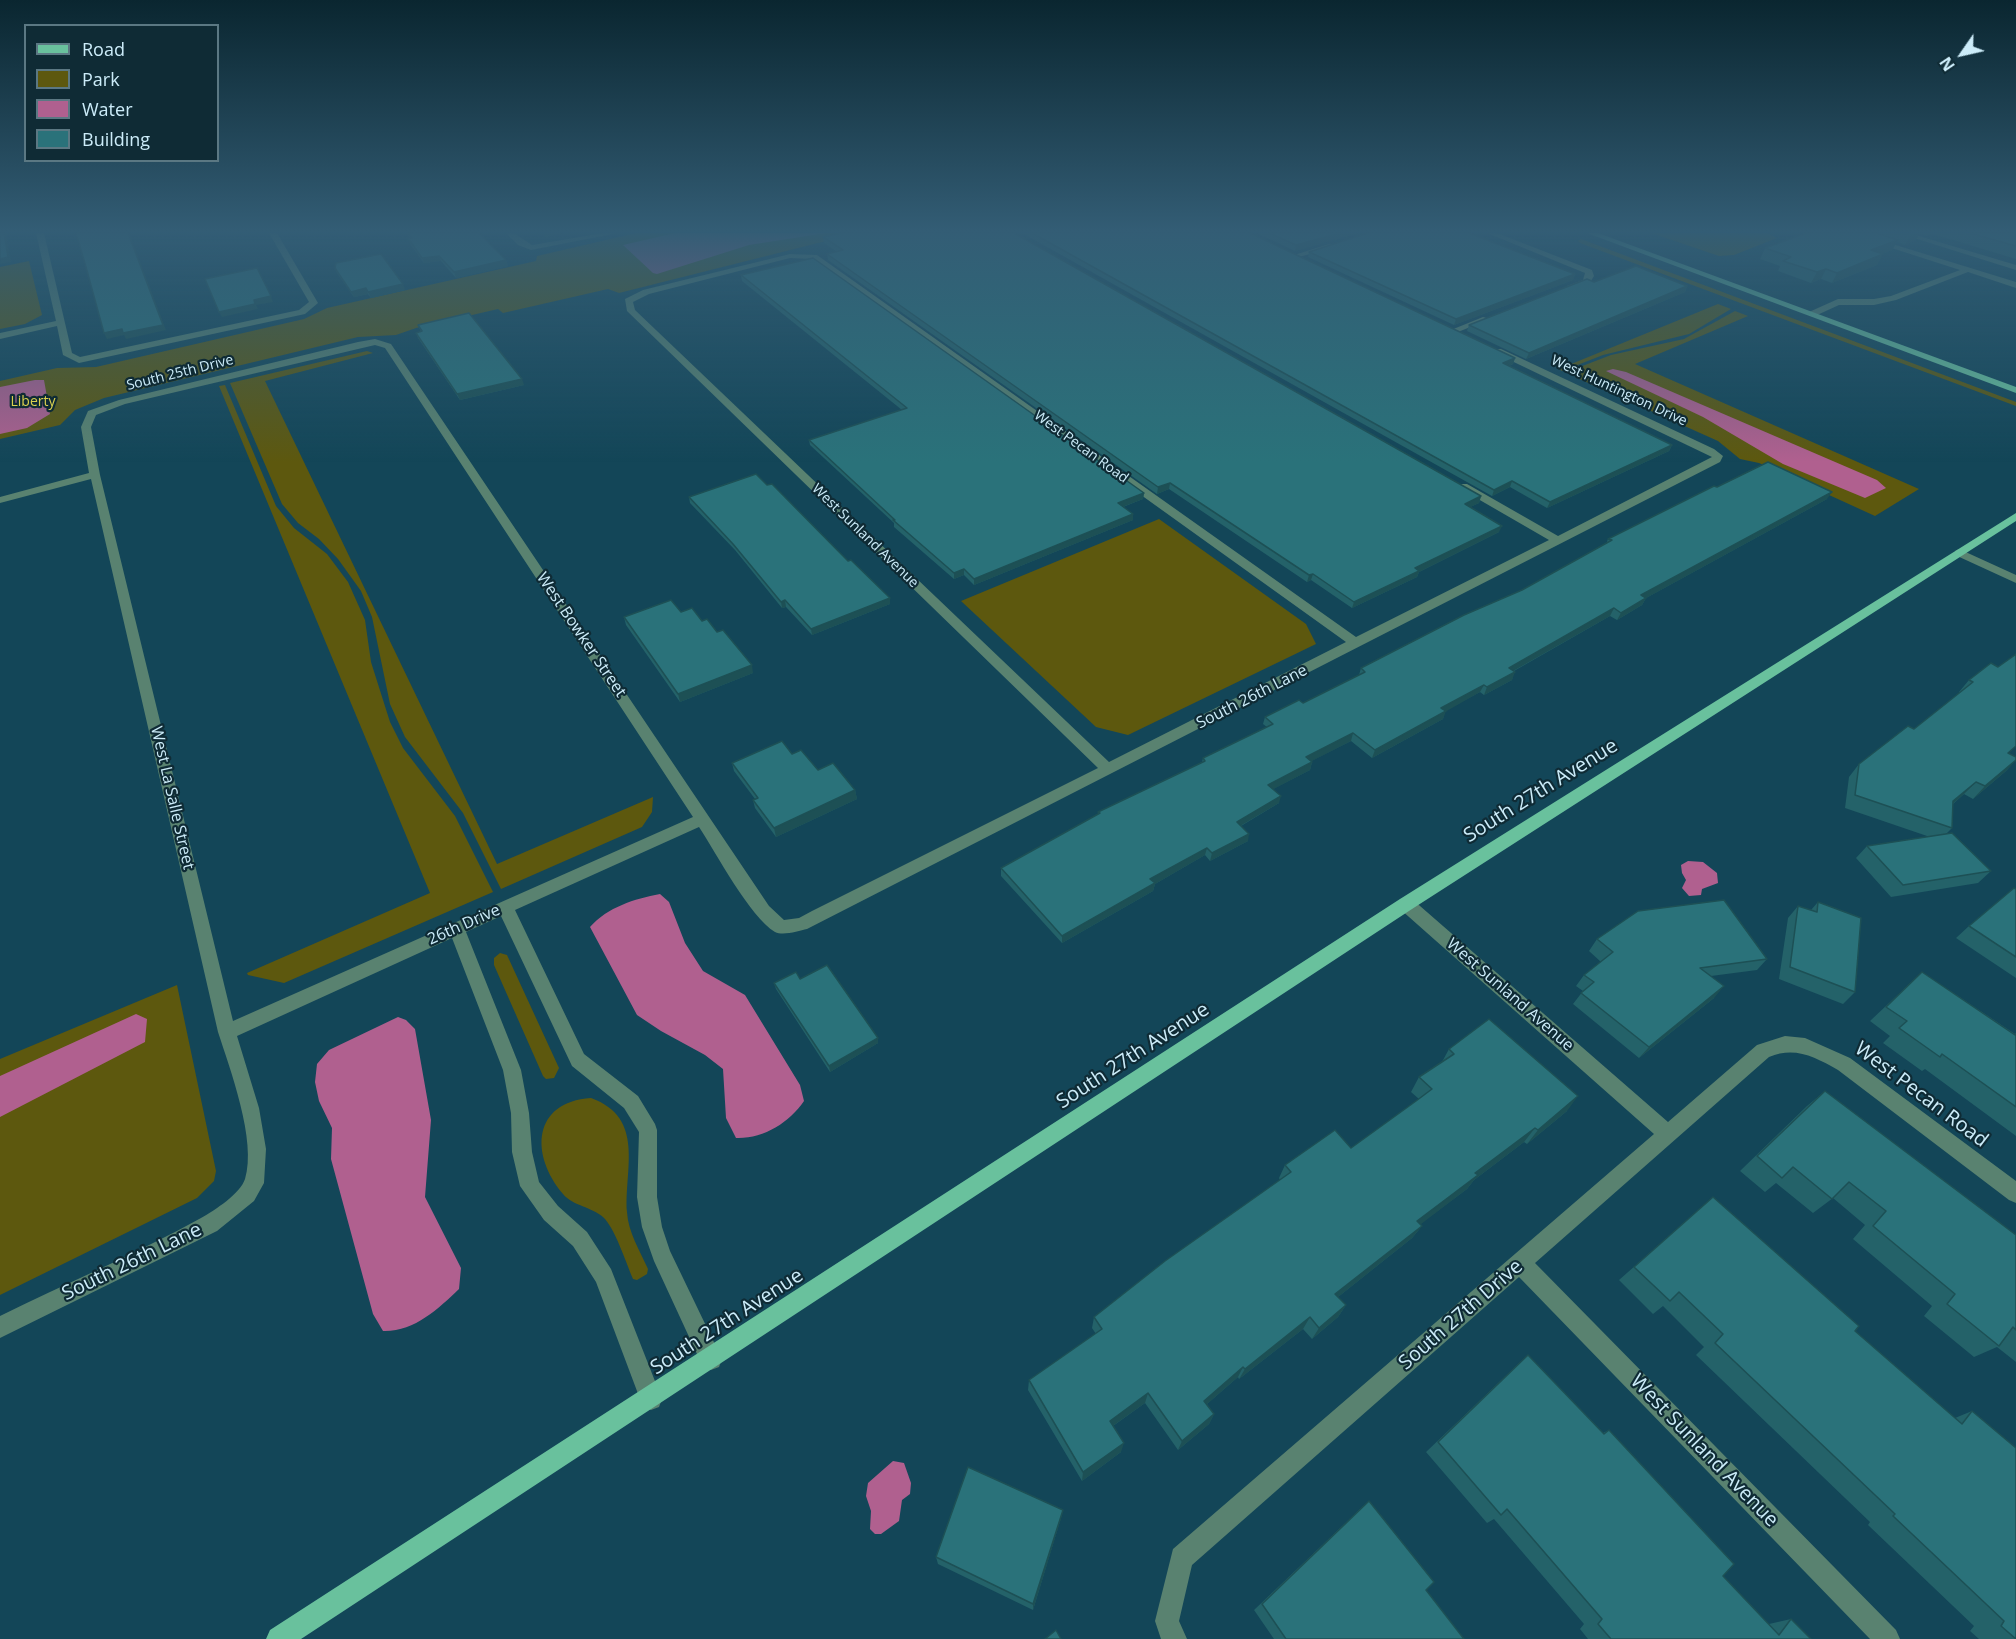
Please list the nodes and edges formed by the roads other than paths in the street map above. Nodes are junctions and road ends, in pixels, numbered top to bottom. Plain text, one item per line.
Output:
1 (57, 309) edge
2 (305, 309) edge
3 (631, 309) edge
4 (889, 309) edge
5 (1800, 309) edge
6 (1822, 309) edge
7 (1812, 314) junction
8 (1495, 316) edge
9 (60, 323) junction
10 (0, 336) edge
11 (1473, 339) edge
12 (382, 343) joint
13 (1491, 348) edge
14 (2016, 390) edge
15 (92, 413) joint
16 (1718, 456) joint
17 (95, 475) junction
18 (1449, 479) edge
19 (0, 500) edge
20 (2016, 516) edge
21 (1559, 541) junction
22 (1959, 552) junction
23 (2016, 579) edge
24 (1357, 644) junction
25 (1108, 769) junction
26 (702, 819) junction
27 (1406, 904) junction
28 (504, 907) junction
29 (781, 927) joint
30 (456, 928) junction
31 (227, 1032) junction
32 (1795, 1042) joint
33 (1668, 1134) junction
34 (254, 1184) joint
35 (2016, 1193) edge
36 (1520, 1263) junction
37 (0, 1327) edge
38 (711, 1359) junction
39 (651, 1398) junction
40 (1171, 1630) edge
41 (279, 1639) edge
42 (1887, 1639) edge

1 - 9 street
2 - 9 street
3 - 25 street, West Sunland Avenue
4 - 24 street, West Pecan Road
5 - 7 main road
6 - 7 street
7 - 14 main road
8 - 11 street
9 - 10 street
12 - 15 street, South 25th Drive
12 - 26 street, West Bowker Street
13 - 16 street, West Huntington Drive
15 - 17 street, West La Salle Street
16 - 21 street, South 26th Lane
17 - 19 street
17 - 31 street, West La Salle Street
18 - 21 street
20 - 22 main road, South 27th Avenue
21 - 24 street, South 26th Lane
22 - 23 street
22 - 27 main road, South 27th Avenue
24 - 25 street, South 26th Lane
25 - 29 street, South 26th Lane
26 - 28 street, 26th Drive
26 - 29 street, West Bowker Street
27 - 33 street, West Sunland Avenue
27 - 38 main road, South 27th Avenue
28 - 30 street, 26th Drive
28 - 38 street
30 - 31 street, 26th Drive
30 - 39 street
31 - 34 street, West La Salle Street
32 - 33 street, South 27th Drive
32 - 35 street, West Pecan Road
33 - 36 street, South 27th Drive
34 - 37 street, South 26th Lane
36 - 40 street, South 27th Drive
36 - 42 street, West Sunland Avenue
38 - 39 main road, South 27th Avenue
39 - 41 main road, South 27th Avenue

